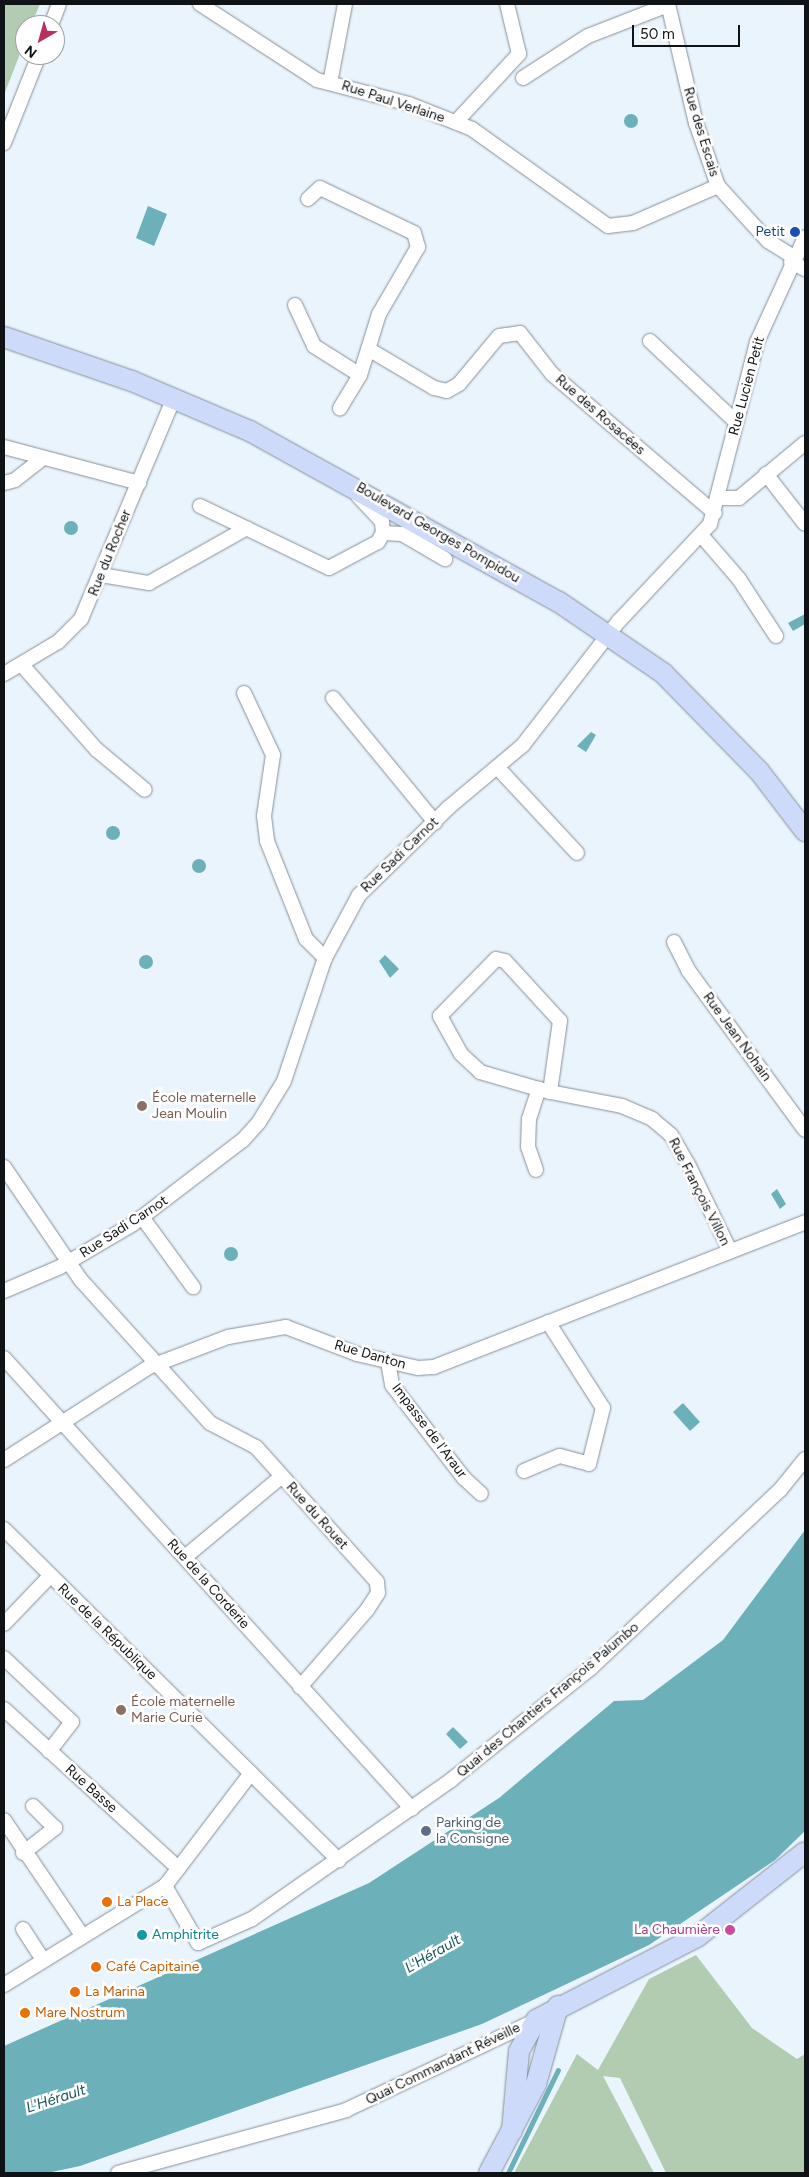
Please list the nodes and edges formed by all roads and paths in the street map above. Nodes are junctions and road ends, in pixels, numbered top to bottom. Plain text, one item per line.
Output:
1 (200, 4) edge
2 (345, 4) edge
3 (507, 4) edge
4 (668, 4) edge
5 (35, 65) edge
6 (523, 78) dead end
7 (330, 82) junction
8 (456, 122) junction
9 (4, 143) edge
10 (718, 186) junction
11 (308, 199) dead end
12 (805, 237) edge
13 (792, 259) junction
14 (805, 269) edge
15 (295, 305) dead end
16 (4, 337) edge
17 (650, 341) dead end
18 (370, 350) junction
19 (360, 375) junction
20 (174, 398) junction
21 (340, 408) dead end
22 (736, 422) junction
23 (805, 443) edge
24 (4, 447) edge
25 (43, 458) junction
26 (766, 474) junction
27 (342, 479) junction
28 (4, 483) edge
29 (139, 483) junction
30 (719, 498) junction
31 (200, 506) dead end
32 (715, 513) junction
33 (805, 524) edge
34 (247, 528) junction
35 (383, 533) junction
36 (701, 535) junction
37 (445, 559) dead end
38 (101, 575) junction
39 (609, 634) junction
40 (776, 636) dead end
41 (22, 665) junction
42 (4, 674) edge
43 (244, 693) dead end
44 (333, 698) dead end
45 (498, 768) junction
46 (145, 790) dead end
47 (435, 822) junction
48 (805, 830) edge
49 (577, 853) dead end
50 (674, 942) dead end
51 (325, 958) junction
52 (545, 1091) junction
53 (804, 1126) edge
54 (4, 1167) edge
55 (536, 1170) dead end
56 (142, 1218) junction
57 (805, 1222) edge
58 (730, 1251) junction
59 (68, 1262) junction
60 (193, 1287) dead end
61 (4, 1291) edge
62 (548, 1322) junction
63 (4, 1358) edge
64 (388, 1362) junction
65 (158, 1363) junction
66 (63, 1423) junction
67 (805, 1459) edge
68 (4, 1460) edge
69 (524, 1471) dead end
70 (281, 1477) junction
71 (481, 1494) dead end
72 (4, 1529) edge
73 (185, 1557) junction
74 (50, 1576) junction
75 (4, 1624) edge
76 (4, 1658) edge
77 (300, 1687) junction
78 (4, 1709) edge
79 (49, 1751) junction
80 (251, 1774) junction
81 (33, 1806) dead end
82 (412, 1809) junction
83 (4, 1820) edge
84 (805, 1852) edge
85 (23, 1853) junction
86 (339, 1860) junction
87 (178, 1868) junction
88 (165, 1886) junction
89 (23, 1929) dead end
90 (82, 1935) junction
91 (43, 1960) junction
92 (4, 1985) edge
93 (558, 2006) junction
94 (530, 2025) junction
95 (542, 2064) junction
96 (512, 2131) junction
97 (118, 2173) edge
98 (488, 2173) edge

1 - 7 street, Rue Paul Verlaine
2 - 7 street
3 - 8 street
4 - 6 street
4 - 10 street, Rue des Escais
5 - 9 street
7 - 8 street, Rue Paul Verlaine
8 - 10 street, Rue Paul Verlaine
10 - 13 street, Rue des Escais
11 - 18 street
12 - 13 street, Rue Lucien Petit
13 - 14 street
13 - 22 street, Rue Lucien Petit
15 - 19 street
16 - 20 street, Boulevard Georges Pompidou
17 - 22 street
18 - 19 street
18 - 32 street, Rue des Rosacées
19 - 21 street
20 - 27 street, Boulevard Georges Pompidou
20 - 29 street, Rue du Rocher
22 - 30 street, Rue Lucien Petit
23 - 26 street
24 - 25 street
25 - 28 street
25 - 29 street
26 - 30 street
26 - 33 street
27 - 35 street
27 - 39 street, Boulevard Georges Pompidou
29 - 38 street, Rue du Rocher
30 - 32 street, Rue Lucien Petit
31 - 34 street
32 - 36 street, Rue Sadi Carnot
34 - 35 street
34 - 38 street
35 - 37 street
36 - 39 street, Rue Sadi Carnot
36 - 40 street
38 - 41 street, Rue du Rocher
39 - 45 street, Rue Sadi Carnot
39 - 48 street, Boulevard Georges Pompidou
41 - 42 street, Rue du Rocher
41 - 46 street
43 - 51 street
44 - 47 street
45 - 47 street, Rue Sadi Carnot
45 - 49 street
47 - 51 street, Rue Sadi Carnot
50 - 53 street, Rue Jean Nohain
51 - 56 street, Rue Sadi Carnot
52 - 52 street, Rue François Villon
52 - 55 street
52 - 58 street, Rue François Villon
54 - 59 street, Rue du Rouet
56 - 59 street, Rue Sadi Carnot
56 - 60 street
57 - 58 street, Rue Danton
58 - 62 street, Rue Danton
59 - 61 street, Rue Sadi Carnot
59 - 65 street, Rue du Rouet
62 - 64 street, Rue Danton
62 - 69 street
63 - 66 street, Rue de la Corderie
64 - 65 street, Rue Danton
64 - 71 street, Impasse de l'Araur
65 - 66 street, Rue Danton
65 - 70 street, Rue du Rouet
66 - 68 street, Rue Danton
66 - 73 street, Rue de la Corderie
67 - 82 street, Quai des Chantiers François Palumbo
70 - 73 street
70 - 77 street, Rue du Rouet
72 - 74 street, Rue de la République
73 - 77 street, Rue de la Corderie
74 - 75 street
74 - 80 street, Rue de la République
76 - 79 street
77 - 82 street, Rue de la Corderie
78 - 79 street, Rue Basse
79 - 87 street, Rue Basse
80 - 86 street, Rue de la République
80 - 87 street
81 - 85 street
82 - 86 street, Quai des Chantiers François Palumbo
83 - 85 street
84 - 93 street
85 - 90 street
86 - 88 street, Quai des Chantiers François Palumbo
87 - 88 street
88 - 90 street
89 - 91 street
90 - 91 street
91 - 92 street
93 - 94 street
93 - 95 street
94 - 95 street
94 - 96 street
94 - 97 street, Quai Commandant Réveille
95 - 96 street
96 - 98 street

